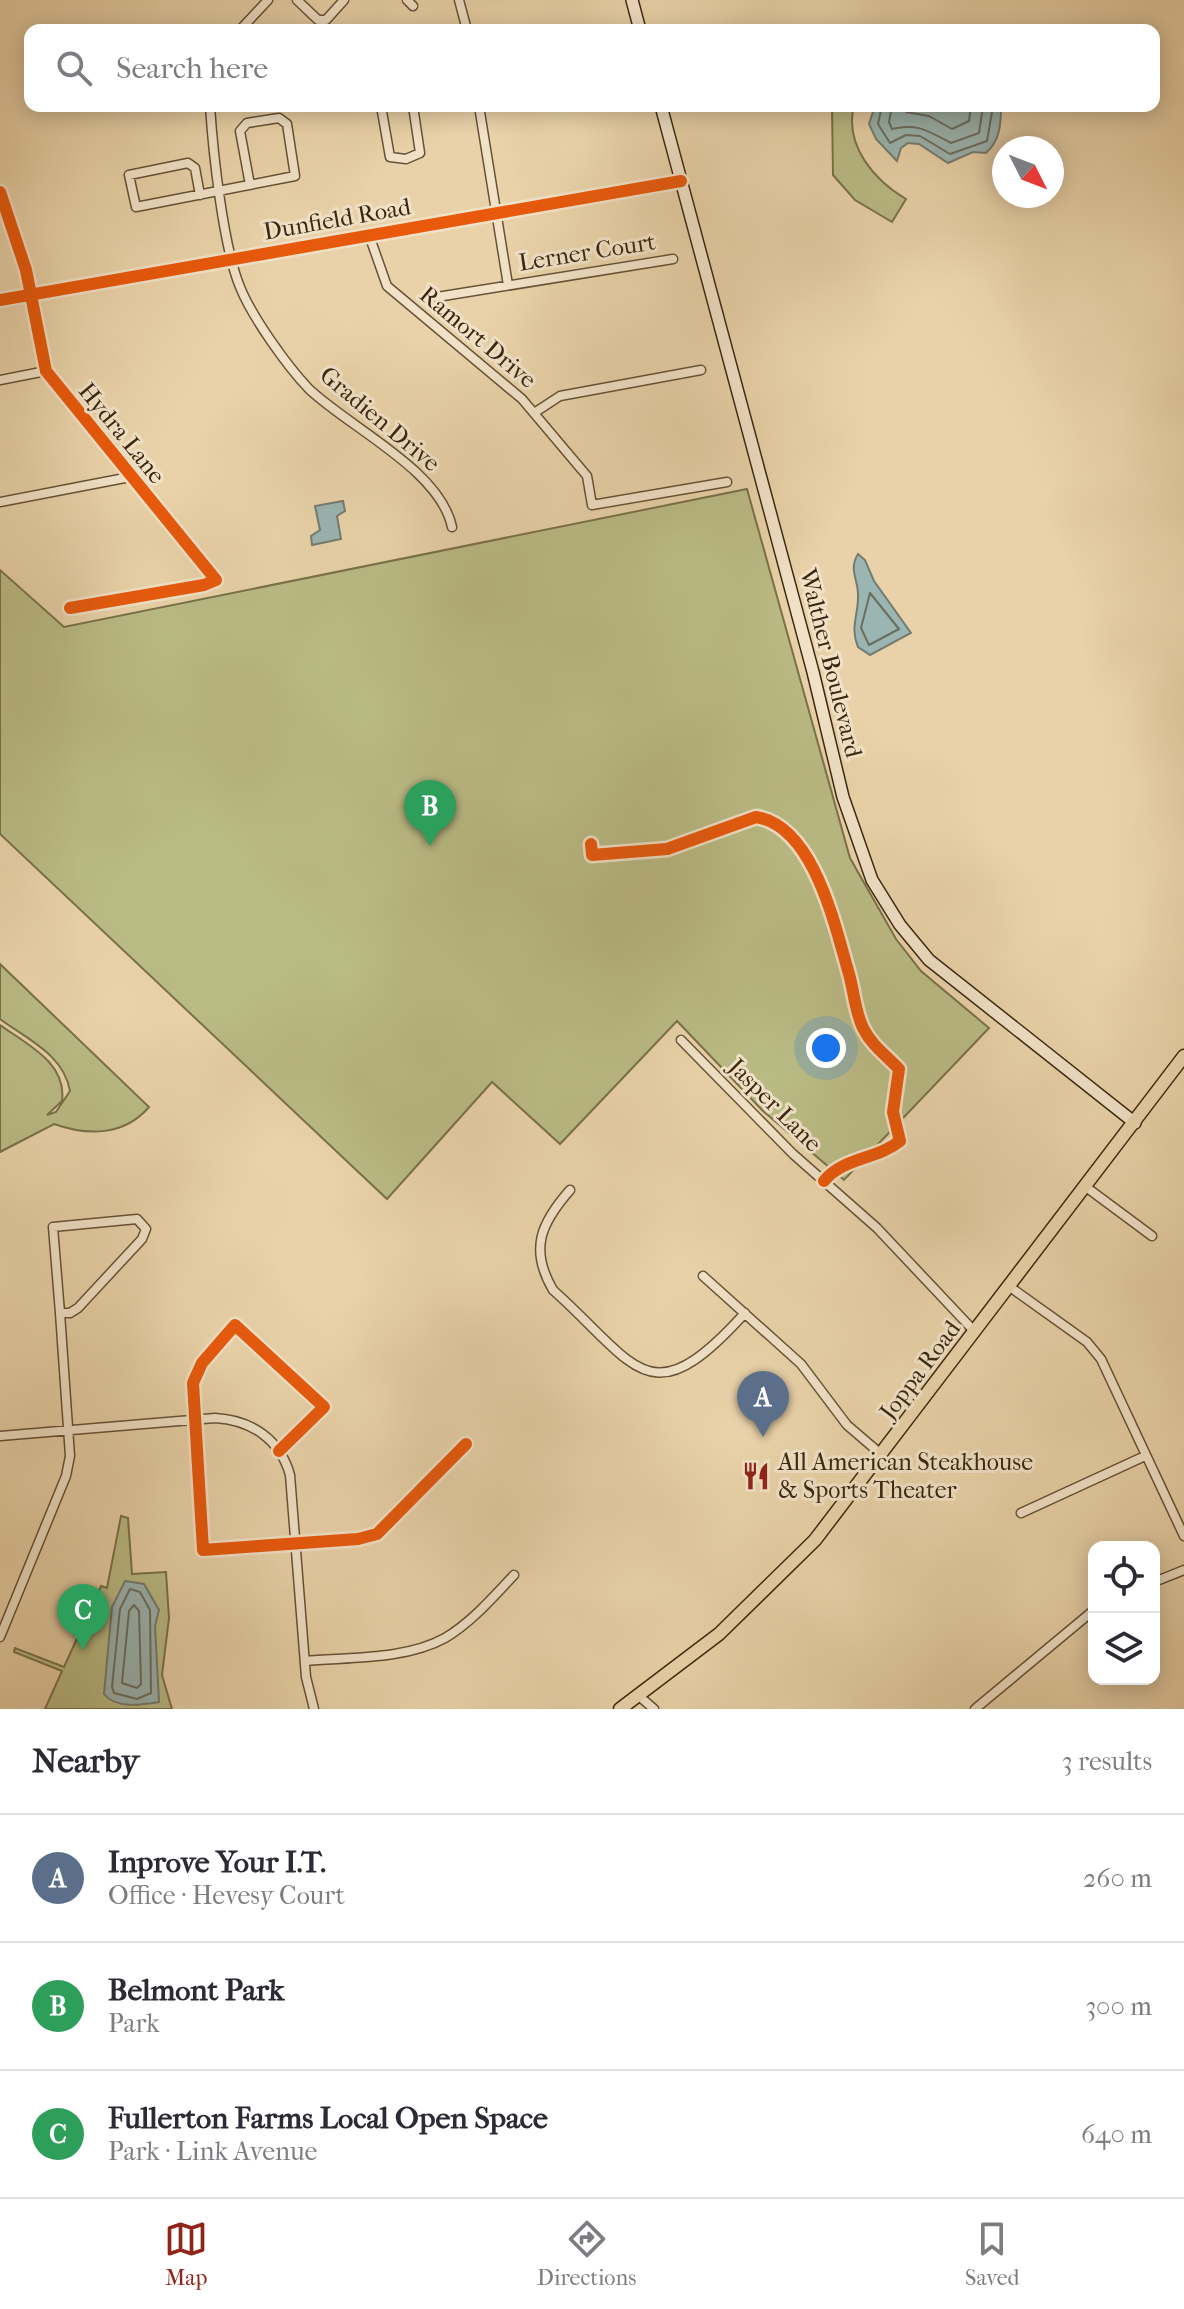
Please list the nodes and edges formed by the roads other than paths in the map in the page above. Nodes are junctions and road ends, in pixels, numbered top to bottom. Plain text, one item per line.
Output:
1 (268, 0) edge
2 (344, 0) edge
3 (459, 0) edge
4 (632, 0) edge
5 (298, 1) edge
6 (246, 24) edge
7 (465, 24) edge
8 (638, 24) edge
9 (211, 112) edge
10 (382, 112) edge
11 (414, 112) edge
12 (480, 112) edge
13 (663, 112) edge
14 (681, 181) junction
15 (250, 185) junction
16 (0, 192) edge
17 (221, 192) junction
18 (200, 195) junction
19 (496, 214) junction
20 (369, 235) junction
21 (673, 259) dead end
22 (232, 260) junction
23 (508, 285) junction
24 (32, 295) junction
25 (437, 297) dead end
26 (0, 300) edge
27 (701, 370) dead end
28 (46, 371) junction
29 (0, 380) edge
30 (534, 413) junction
31 (130, 477) junction
32 (727, 482) dead end
33 (0, 502) edge
34 (452, 527) dead end
35 (70, 608) dead end
36 (681, 1040) dead end
37 (1184, 1056) edge
38 (1135, 1123) junction
39 (1086, 1187) junction
40 (570, 1190) dead end
41 (1152, 1236) dead end
42 (703, 1276) dead end
43 (1010, 1287) junction
44 (60, 1313) junction
45 (745, 1313) junction
46 (976, 1333) junction
47 (193, 1420) junction
48 (69, 1430) junction
49 (0, 1436) edge
50 (466, 1444) dead end
51 (279, 1451) junction
52 (882, 1456) junction
53 (1145, 1456) junction
54 (1021, 1513) dead end
55 (1184, 1536) edge
56 (296, 1544) junction
57 (1184, 1570) edge
58 (514, 1575) dead end
59 (1160, 1580) edge
60 (1090, 1613) edge
61 (0, 1637) edge
62 (305, 1661) junction
63 (639, 1696) junction
64 (314, 1709) edge
65 (620, 1709) edge
66 (654, 1709) edge
67 (975, 1709) edge

1 - 6 street
2 - 5 street
3 - 7 street
4 - 8 main road
9 - 17 street, Gradien Drive
10 - 11 street
12 - 19 street, Lerner Court
13 - 14 main road, Walther Boulevard
14 - 19 street, Dunfield Road
14 - 38 main road, Walther Boulevard
15 - 15 street
15 - 17 street
16 - 24 street, Hydra Lane
17 - 18 street
17 - 22 street, Gradien Drive
18 - 18 street
19 - 20 street, Dunfield Road
19 - 23 street, Lerner Court
20 - 22 street, Dunfield Road
20 - 30 street, Ramort Drive
21 - 23 street, Lerner Court
22 - 24 street, Dunfield Road
22 - 34 street, Gradien Drive
23 - 25 street, Lerner Court
24 - 26 street, Dunfield Road
24 - 28 street, Hydra Lane
27 - 30 street
28 - 29 street
28 - 31 street, Hydra Lane
30 - 32 street, Ramort Drive
31 - 33 street
31 - 35 street, Hydra Lane
36 - 46 street, Jasper Lane
37 - 38 main road, Joppa Road
38 - 39 main road, Joppa Road
39 - 41 street
39 - 43 main road, Joppa Road
40 - 45 street
42 - 45 street
43 - 46 main road, Joppa Road
43 - 53 street
44 - 44 street
44 - 48 street
45 - 52 street
46 - 52 main road, Joppa Road
47 - 48 street
47 - 51 street
47 - 51 street
47 - 56 street
48 - 49 street
48 - 61 street
50 - 56 street
51 - 56 street
52 - 63 main road, Joppa Road
53 - 54 street
53 - 55 street
56 - 62 street
57 - 59 street
58 - 62 street
60 - 67 street
62 - 64 street
63 - 65 main road, Joppa Road
63 - 66 street

